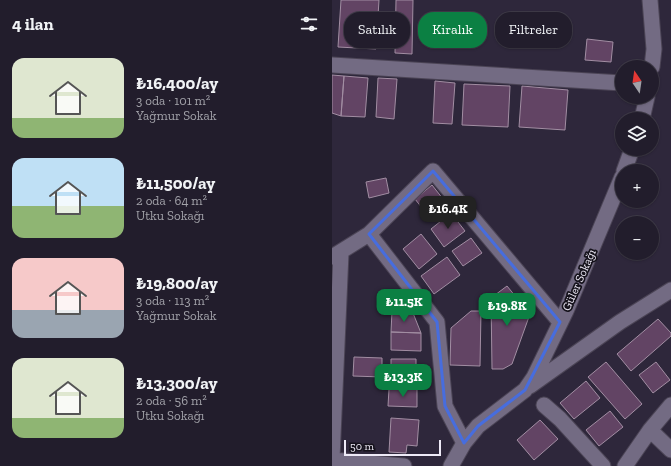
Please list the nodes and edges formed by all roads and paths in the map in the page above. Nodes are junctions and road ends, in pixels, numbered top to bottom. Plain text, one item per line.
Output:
1 (650, 0) edge
2 (653, 60) edge
3 (332, 65) edge
4 (615, 83) edge
5 (615, 194) edge
6 (369, 234) junction
7 (336, 255) edge
8 (671, 290) edge
9 (560, 322) junction
10 (524, 390) junction
11 (544, 405) dead end
12 (671, 405) edge
13 (333, 416) edge
14 (650, 430) junction
15 (464, 443) junction
16 (670, 446) edge
17 (332, 460) edge
18 (332, 466) edge
19 (404, 466) edge
20 (451, 466) edge
21 (603, 466) edge
22 (624, 466) edge

1 - 2 street
3 - 4 street
5 - 9 street, Güler Sokağı
6 - 7 street
6 - 9 street
6 - 15 street
7 - 13 street
8 - 10 street
9 - 10 street, Güler Sokağı
10 - 15 street, Güler Sokağı
11 - 21 street
12 - 14 street
13 - 17 street
14 - 16 street
14 - 22 street
15 - 20 street, Güler Sokağı
17 - 18 street
17 - 19 street

